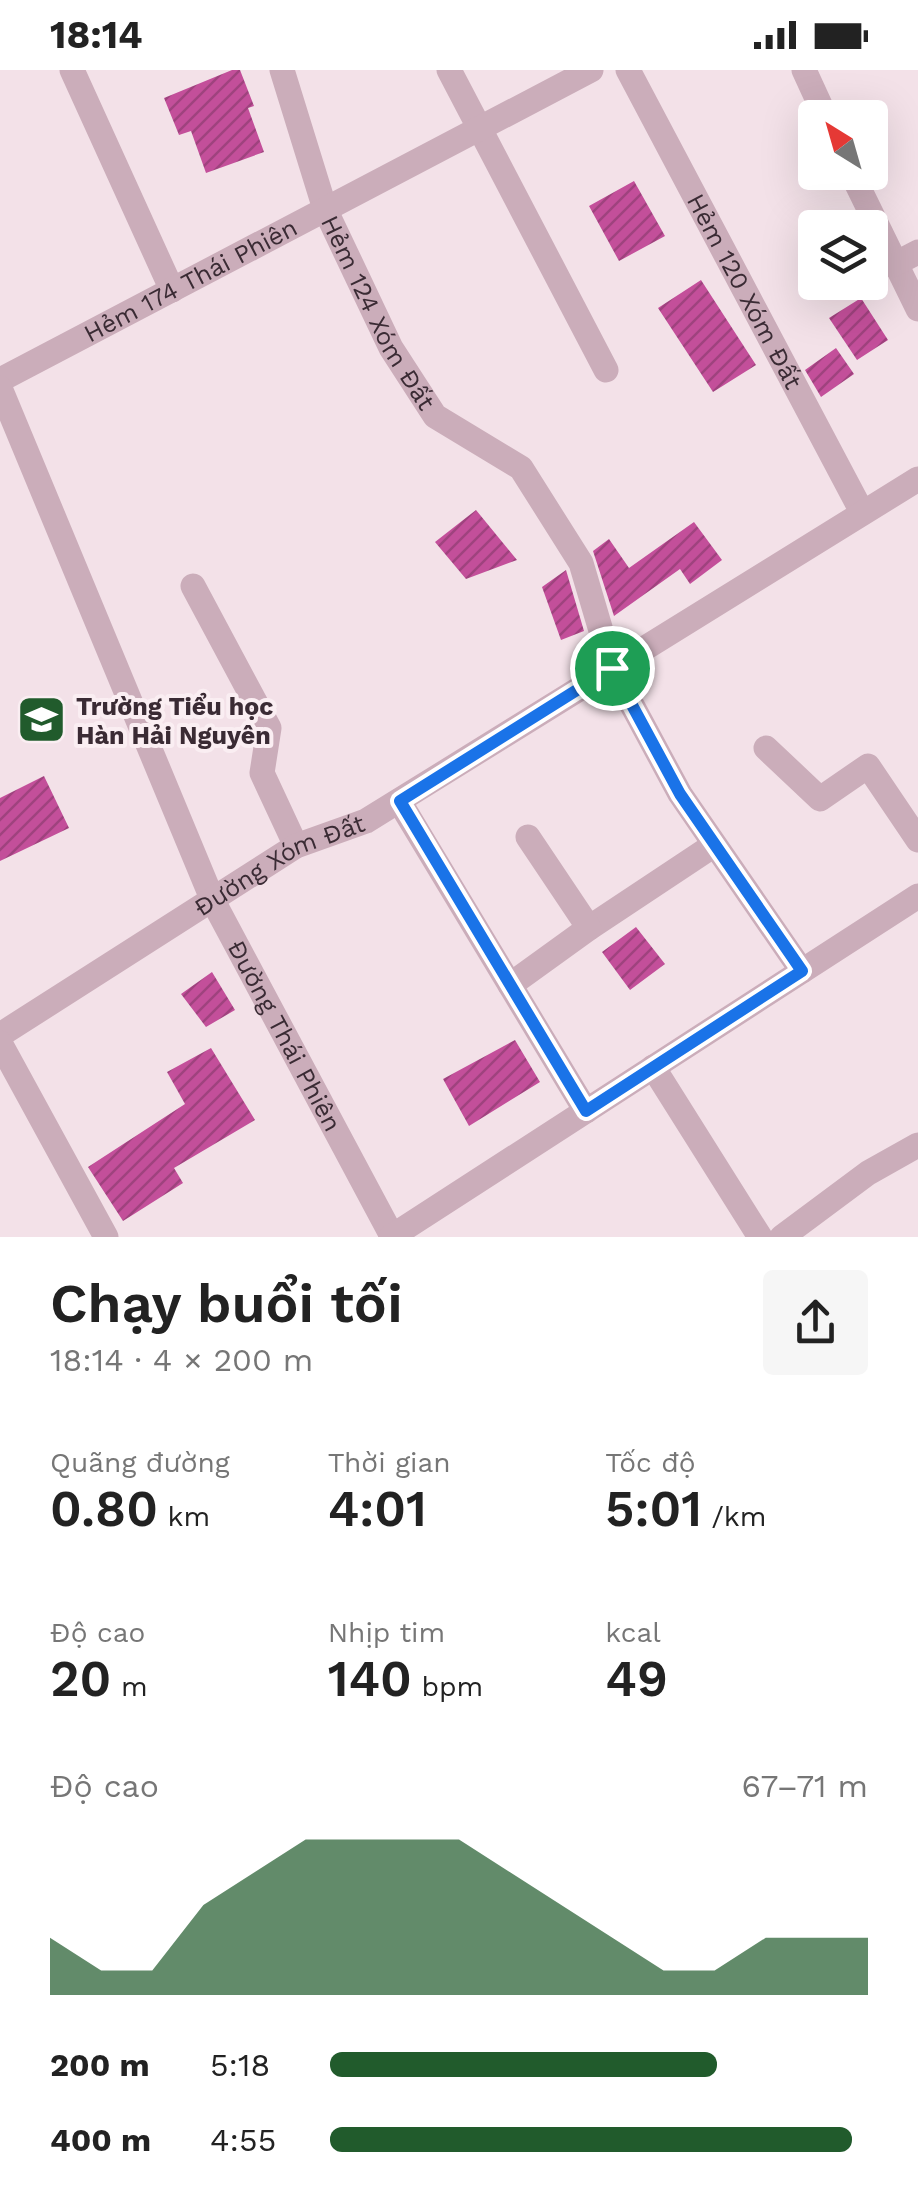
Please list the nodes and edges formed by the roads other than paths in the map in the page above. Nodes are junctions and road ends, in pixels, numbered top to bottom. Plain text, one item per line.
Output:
1 (72, 70) edge
2 (282, 70) edge
3 (450, 70) edge
4 (592, 70) edge
5 (628, 70) edge
6 (804, 70) edge
7 (818, 100) edge
8 (477, 130) junction
9 (859, 190) edge
10 (325, 210) junction
11 (918, 252) edge
12 (893, 265) junction
13 (172, 290) junction
14 (918, 309) edge
15 (606, 370) dead end
16 (0, 380) edge
17 (0, 388) edge
18 (918, 479) edge
19 (862, 512) junction
20 (193, 586) dead end
21 (612, 668) junction
22 (766, 748) dead end
23 (400, 801) junction
24 (528, 837) dead end
25 (918, 840) edge
26 (714, 845) junction
27 (296, 846) junction
28 (918, 896) edge
29 (212, 900) junction
30 (590, 928) junction
31 (802, 971) junction
32 (510, 985) junction
33 (0, 1039) edge
34 (652, 1068) junction
35 (586, 1111) junction
36 (918, 1145) edge
37 (106, 1237) edge
38 (391, 1237) edge
39 (760, 1237) edge
40 (782, 1237) edge

1 - 13 street
2 - 10 street, Hẻm 124 Xóm Đất
3 - 8 street
4 - 8 street, Hẻm 174 Thái Phiên
5 - 19 street, Hẻm 120 Xóm Đất
6 - 7 street
8 - 10 street, Hẻm 174 Thái Phiên
8 - 15 street
9 - 12 street
10 - 13 street, Hẻm 174 Thái Phiên
10 - 21 street, Hẻm 124 Xóm Đất
11 - 12 street
12 - 14 street
13 - 16 street, Hẻm 174 Thái Phiên
17 - 29 street, Đường Thái Phiên
18 - 19 street, Đường Xóm Đất
19 - 21 street, Đường Xóm Đất
20 - 27 street
21 - 23 street, Đường Xóm Đất
21 - 26 street, Hẻm 124 Xóm Đất
22 - 25 street
23 - 27 street, Đường Xóm Đất
23 - 32 street
24 - 30 street
26 - 30 street
26 - 31 street, Hẻm 124 Xóm Đất
27 - 29 street, Đường Xóm Đất
28 - 31 street
29 - 33 street, Đường Xóm Đất
29 - 38 street, Đường Thái Phiên
30 - 32 street
31 - 34 street
32 - 35 street
33 - 37 street
34 - 35 street
34 - 39 street
35 - 38 street
36 - 40 street

